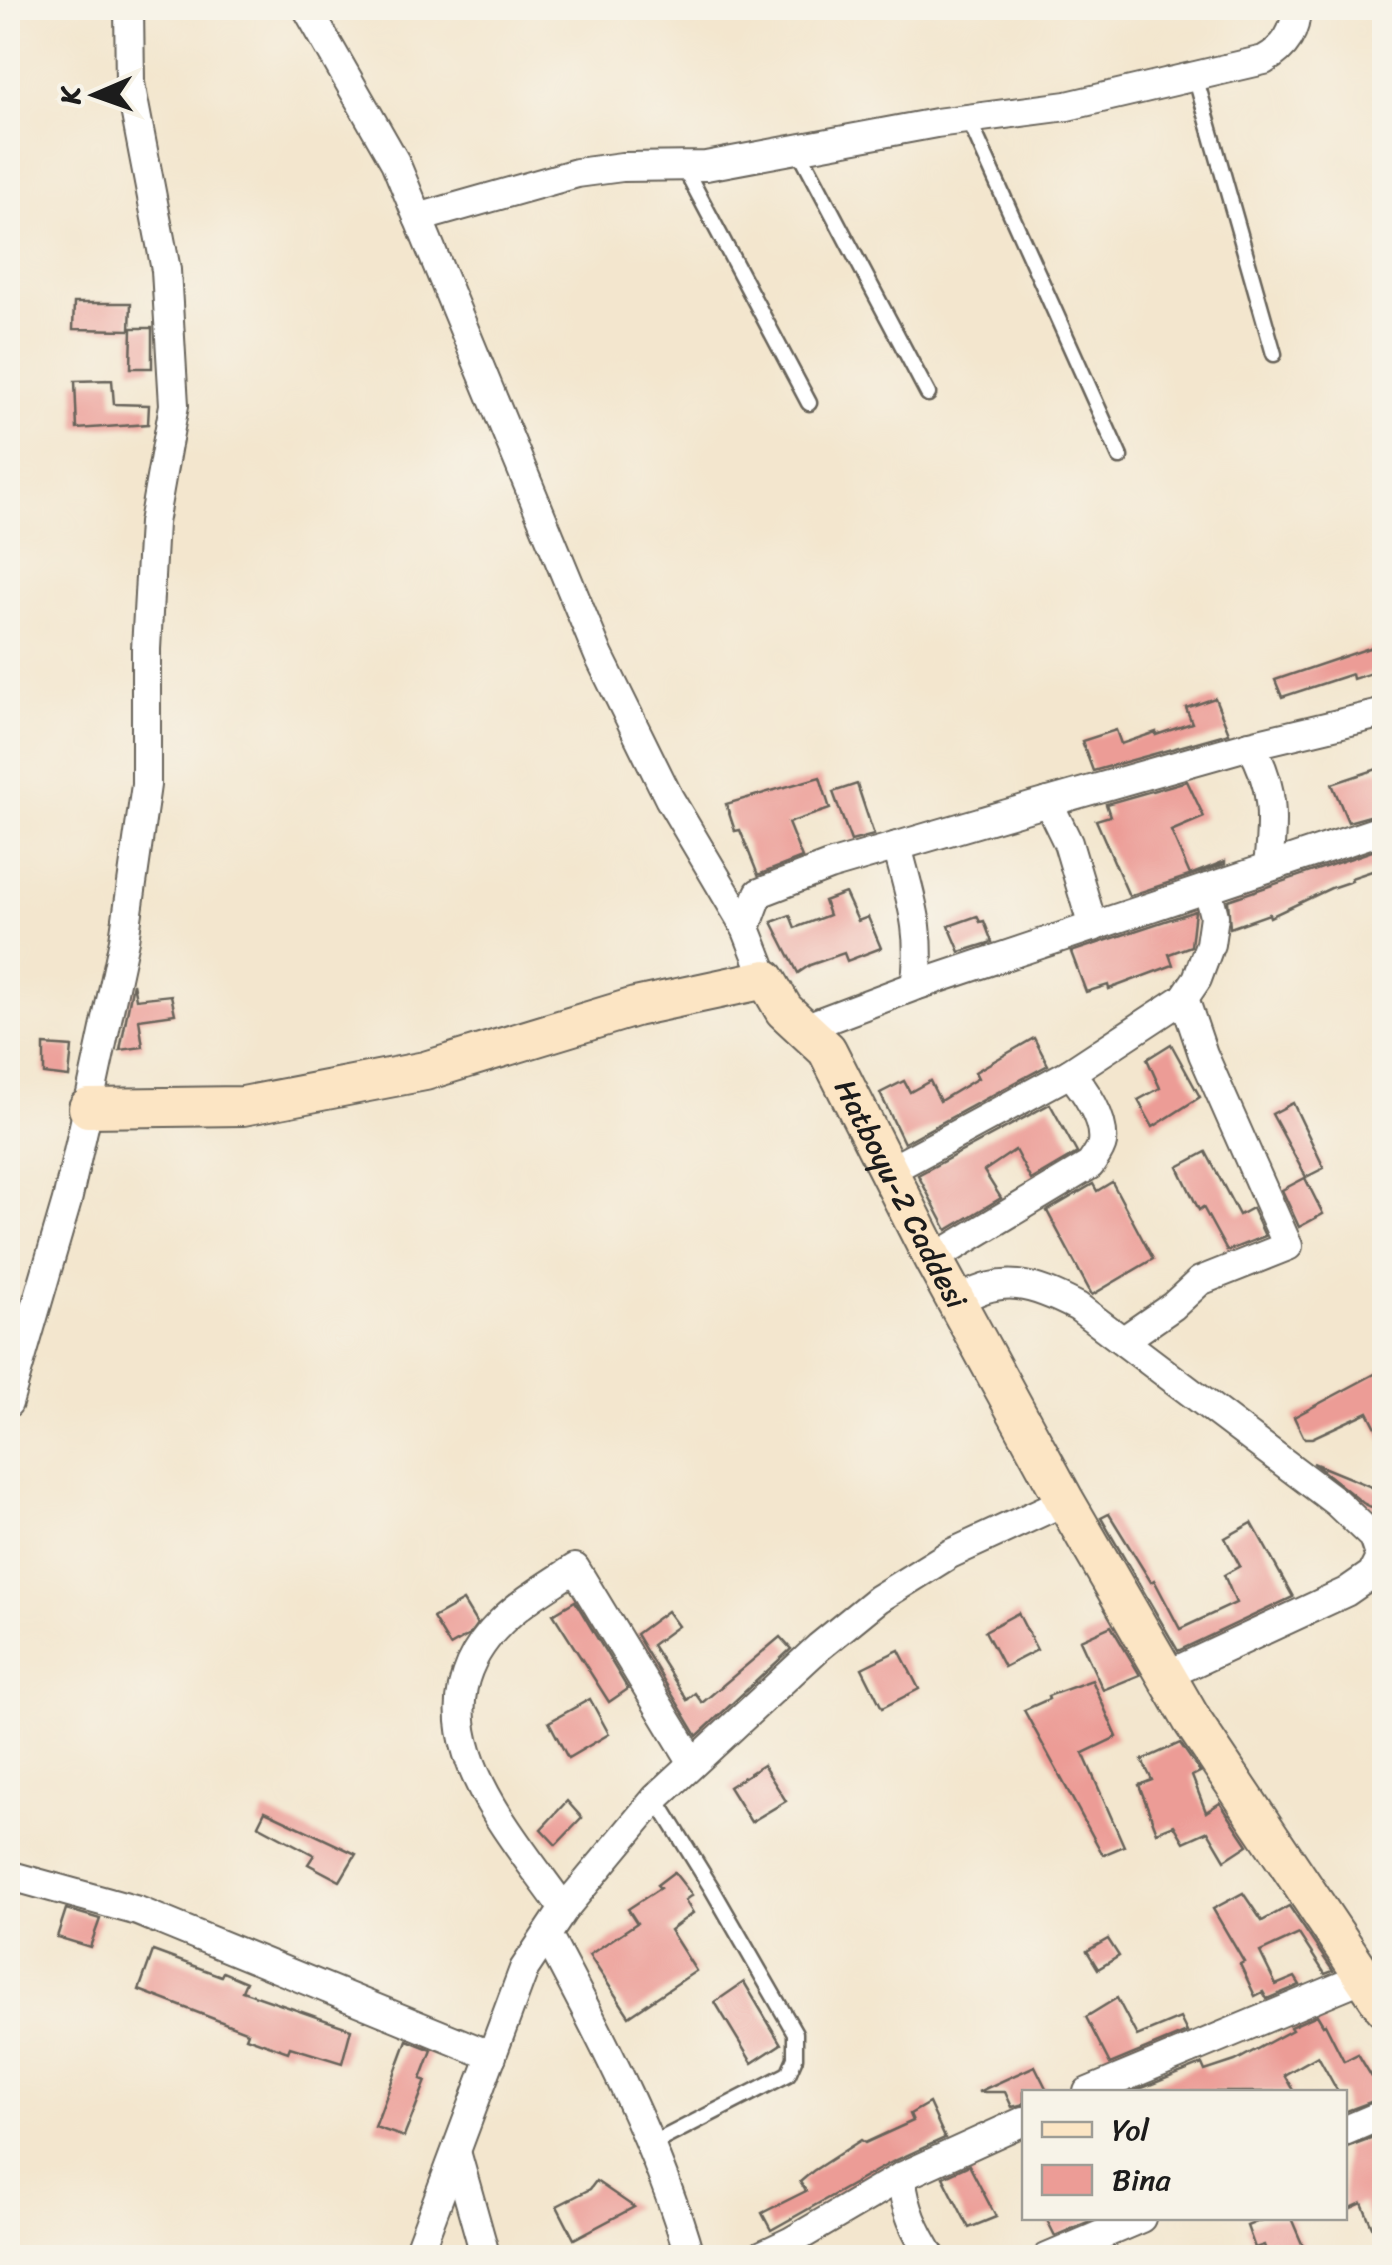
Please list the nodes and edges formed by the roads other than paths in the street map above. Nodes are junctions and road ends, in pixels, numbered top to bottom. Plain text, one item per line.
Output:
1 (129, 8) edge
2 (307, 8) edge
3 (1296, 8) edge
4 (1195, 76) junction
5 (968, 118) junction
6 (798, 150) junction
7 (685, 169) junction
8 (418, 218) junction
9 (1274, 354) dead end
10 (928, 394) dead end
11 (808, 402) dead end
12 (1120, 457) dead end
13 (1384, 712) edge
14 (1250, 745) junction
15 (1048, 802) junction
16 (1384, 830) edge
17 (896, 846) junction
18 (1268, 866) junction
19 (1208, 888) junction
20 (1093, 927) junction
21 (746, 928) junction
22 (766, 979) junction
23 (916, 986) junction
24 (1184, 998) junction
25 (804, 1028) junction
26 (1070, 1074) junction
27 (88, 1108) junction
28 (888, 1172) junction
29 (932, 1259) junction
30 (957, 1302) junction
31 (1124, 1340) junction
32 (8, 1403) edge
33 (1065, 1501) junction
34 (1379, 1541) edge
35 (1165, 1676) junction
36 (692, 1761) junction
37 (656, 1798) junction
38 (8, 1875) edge
39 (564, 1909) junction
40 (546, 1935) junction
41 (1374, 1992) edge
42 (492, 2056) junction
43 (1094, 2090) edge
44 (1384, 2114) edge
45 (1022, 2122) edge
46 (1347, 2130) edge
47 (652, 2144) junction
48 (456, 2155) junction
49 (901, 2177) junction
50 (1136, 2220) edge
51 (416, 2258) edge
52 (486, 2258) edge
53 (690, 2258) edge
54 (756, 2258) edge
55 (932, 2258) edge
56 (1047, 2258) edge

1 - 27 street
2 - 8 street
3 - 4 street
4 - 5 street
4 - 9 lane
5 - 6 street
5 - 12 lane
6 - 7 street
6 - 10 lane
7 - 8 street
7 - 11 lane
8 - 21 street
13 - 14 street
14 - 15 street
14 - 18 street
15 - 17 street
15 - 20 street
16 - 18 street
17 - 21 street
17 - 23 street
18 - 19 street
19 - 20 street
19 - 24 street
20 - 23 street
21 - 22 street
22 - 25 main road, Hatboyu-2 Caddesi
22 - 27 main road
23 - 25 street
24 - 26 street
24 - 31 street
25 - 28 main road, Hatboyu-2 Caddesi
26 - 28 street
26 - 29 street
27 - 32 street
28 - 29 main road, Hatboyu-2 Caddesi
29 - 30 main road, Hatboyu-2 Caddesi
30 - 31 street
30 - 33 main road, Hatboyu-2 Caddesi
31 - 34 street
33 - 35 main road, Hatboyu-2 Caddesi
33 - 36 street
34 - 35 street
35 - 41 main road, Hatboyu-2 Caddesi
36 - 37 street
36 - 39 street
37 - 39 street
37 - 47 lane
38 - 42 street
39 - 40 street
40 - 42 street
40 - 47 street
41 - 43 street
42 - 48 street
44 - 46 street
45 - 49 street
47 - 53 street
48 - 51 street
48 - 52 street
49 - 54 street
49 - 55 street
50 - 56 street

